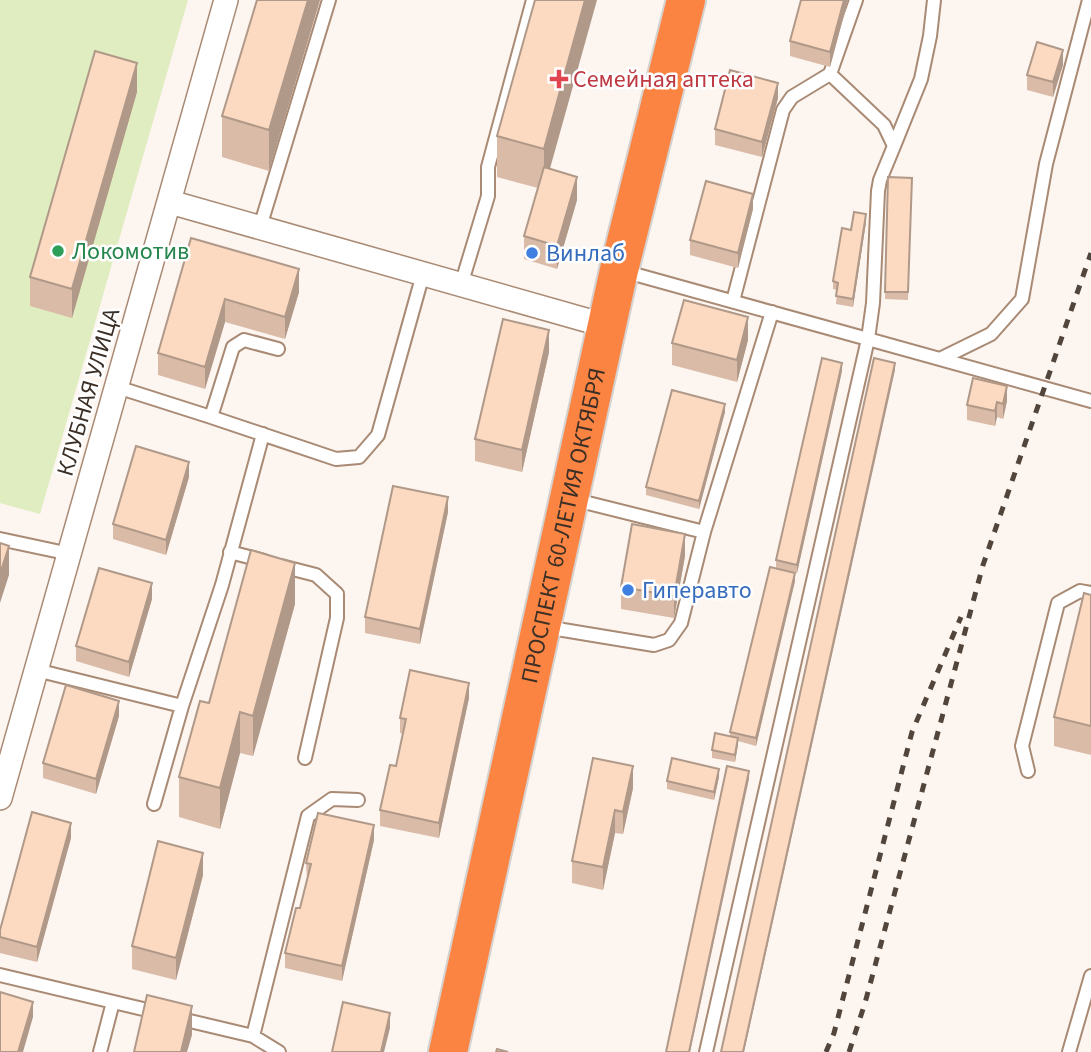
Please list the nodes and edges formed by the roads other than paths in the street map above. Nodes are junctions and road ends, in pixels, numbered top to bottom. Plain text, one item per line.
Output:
1 (226, 0) edge
2 (329, 0) edge
3 (533, 0) edge
4 (686, 0) edge
5 (856, 0) edge
6 (934, 0) edge
7 (1089, 0) edge
8 (830, 75) junction
9 (894, 146) junction
10 (170, 202) junction
11 (260, 227) junction
12 (620, 270) junction
13 (423, 274) junction
14 (461, 285) junction
15 (733, 301) junction
16 (772, 312) junction
17 (607, 326) junction
18 (868, 339) junction
19 (278, 349) dead end
20 (940, 359) junction
21 (117, 387) junction
22 (1091, 401) edge
23 (211, 417) junction
24 (263, 435) junction
25 (569, 498) junction
26 (704, 532) junction
27 (0, 539) edge
28 (230, 552) junction
29 (69, 554) junction
30 (1091, 593) edge
31 (541, 626) junction
32 (36, 670) junction
33 (182, 706) junction
34 (8, 741) edge
35 (305, 758) dead end
36 (1028, 771) dead end
37 (0, 798) edge
38 (358, 800) dead end
39 (154, 804) dead end
40 (0, 975) edge
41 (1091, 976) edge
42 (113, 1002) junction
43 (254, 1037) junction
44 (100, 1052) edge
45 (279, 1052) edge
46 (448, 1052) edge
47 (706, 1052) edge
48 (1069, 1052) edge

1 - 10 street, КЛУБНАЯ УЛИЦА
2 - 11 lane
3 - 14 lane
4 - 12 highway, ПРОСПЕКТ 60-ЛЕТИЯ ОКТЯБРЯ
5 - 8 lane
6 - 9 lane
7 - 20 lane
8 - 9 lane
8 - 15 lane
9 - 18 lane
10 - 11 street
10 - 21 street, КЛУБНАЯ УЛИЦА
11 - 13 street
12 - 15 lane
12 - 17 highway, ПРОСПЕКТ 60-ЛЕТИЯ ОКТЯБРЯ
13 - 14 street
13 - 24 lane
14 - 17 street
15 - 16 lane
16 - 18 lane
16 - 26 lane
17 - 25 highway, ПРОСПЕКТ 60-ЛЕТИЯ ОКТЯБРЯ
18 - 20 lane
18 - 47 lane
19 - 23 lane
20 - 22 lane
21 - 23 lane
21 - 29 street, КЛУБНАЯ УЛИЦА
23 - 24 lane
24 - 28 lane
25 - 26 lane
25 - 31 highway, ПРОСПЕКТ 60-ЛЕТИЯ ОКТЯБРЯ
26 - 31 lane
27 - 29 lane
28 - 33 lane
28 - 35 lane
29 - 32 street, КЛУБНАЯ УЛИЦА
30 - 36 lane
31 - 46 highway, ПРОСПЕКТ 60-ЛЕТИЯ ОКТЯБРЯ
32 - 33 lane
32 - 34 street, КЛУБНАЯ УЛИЦА
33 - 39 lane
34 - 37 street, КЛУБНАЯ УЛИЦА
38 - 43 lane
40 - 42 lane
41 - 48 lane
42 - 43 lane
42 - 44 lane
43 - 45 lane

